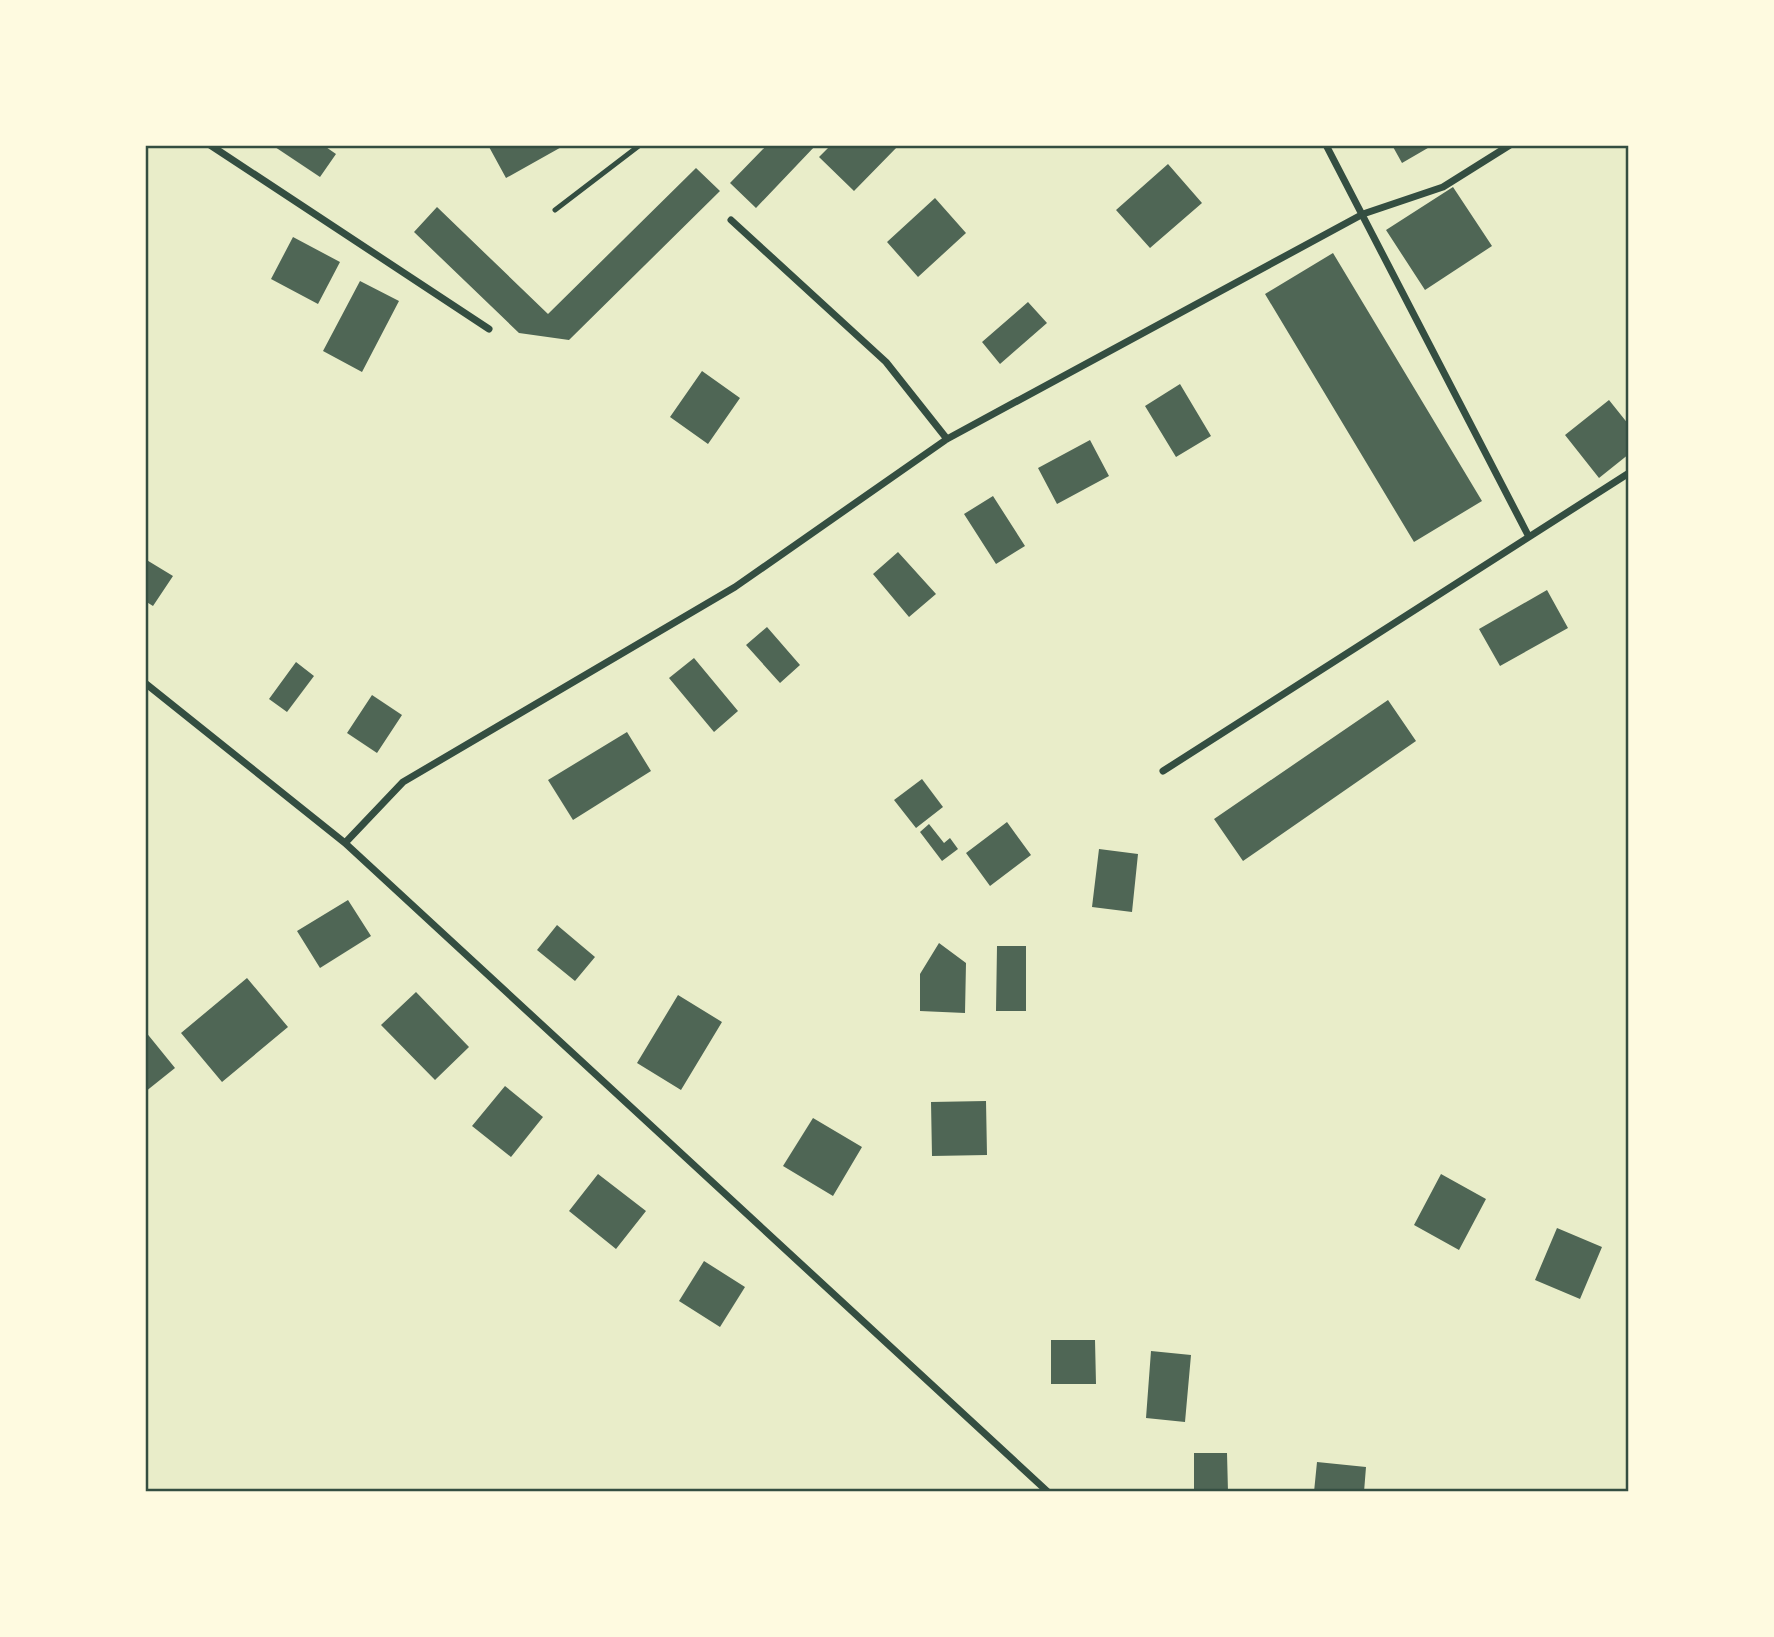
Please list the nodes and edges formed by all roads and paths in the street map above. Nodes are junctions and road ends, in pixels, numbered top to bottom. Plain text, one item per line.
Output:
1 (210, 145) edge
2 (639, 145) edge
3 (1326, 145) edge
4 (1510, 145) edge
5 (555, 210) dead end
6 (1363, 214) junction
7 (731, 220) dead end
8 (489, 329) dead end
9 (947, 439) junction
10 (1629, 473) edge
11 (1529, 537) junction
12 (145, 683) edge
13 (1163, 771) dead end
14 (345, 843) junction
15 (1048, 1492) edge

1 - 8 street
2 - 5 lane
3 - 6 street
4 - 6 street
6 - 9 street
6 - 11 street
7 - 9 street
9 - 14 street
10 - 11 street
11 - 13 street
12 - 14 street
14 - 15 street

